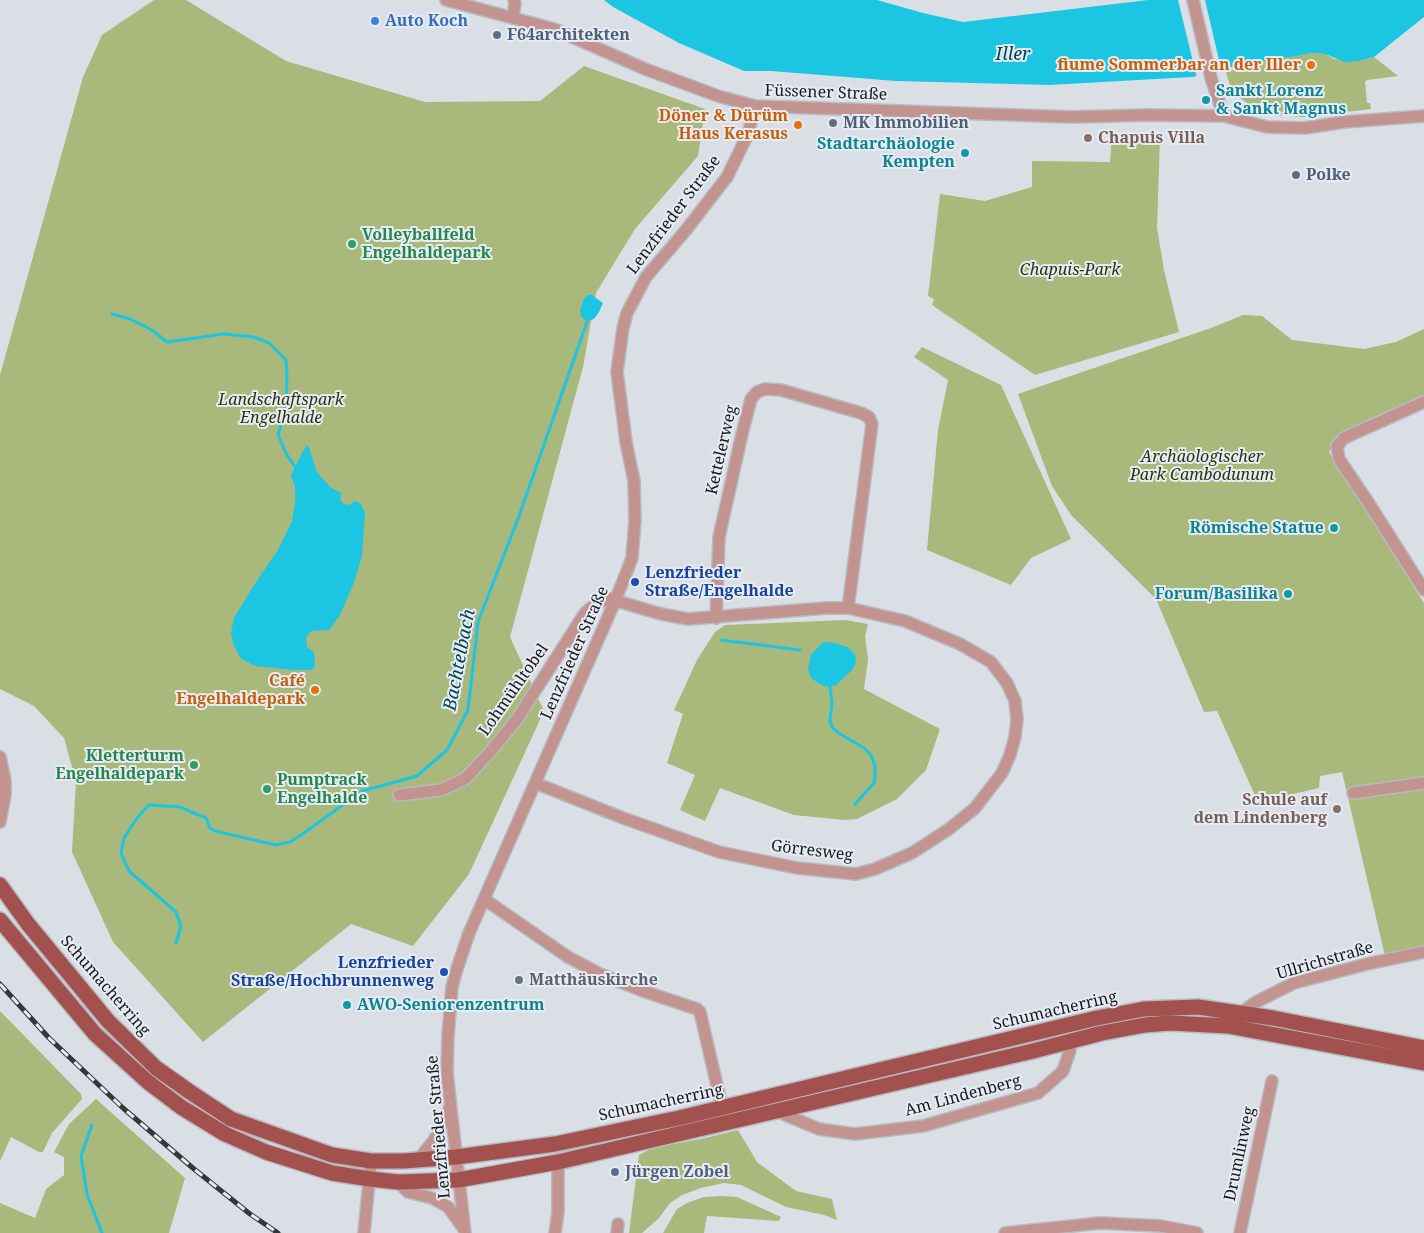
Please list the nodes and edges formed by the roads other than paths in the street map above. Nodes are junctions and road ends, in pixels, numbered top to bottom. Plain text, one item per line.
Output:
1 (446, 0) edge
2 (514, 0) edge
3 (1193, 0) edge
4 (513, 17) junction
5 (756, 106) junction
6 (1224, 116) junction
7 (1424, 116) edge
8 (1424, 402) edge
9 (1424, 590) edge
10 (616, 599) junction
11 (848, 608) junction
12 (716, 618) junction
13 (0, 758) edge
14 (535, 783) junction
15 (1424, 783) edge
16 (1353, 793) dead end
17 (399, 795) dead end
18 (0, 822) edge
19 (0, 885) edge
20 (484, 899) junction
21 (0, 920) edge
22 (1424, 952) edge
23 (1241, 1013) junction
24 (1272, 1026) junction
25 (1294, 1030) junction
26 (1069, 1042) junction
27 (1424, 1048) edge
28 (1424, 1063) edge
29 (1272, 1081) dead end
30 (450, 1105) junction
31 (722, 1107) junction
32 (776, 1111) junction
33 (456, 1157) junction
34 (418, 1160) junction
35 (371, 1161) junction
36 (558, 1162) junction
37 (370, 1179) junction
38 (458, 1180) junction
39 (398, 1182) junction
40 (1130, 1229) edge
41 (465, 1232) edge
42 (364, 1233) edge
43 (555, 1233) edge
44 (1005, 1233) edge
45 (1197, 1233) edge
46 (1240, 1233) edge

1 - 4 street, Füssener Straße
2 - 4 street
3 - 6 street
4 - 5 street, Füssener Straße
5 - 6 street, Füssener Straße
5 - 10 street, Lenzfrieder Straße
6 - 7 street, Füssener Straße
8 - 9 street
10 - 12 street, Görresweg
10 - 14 street, Lenzfrieder Straße
10 - 17 street, Lohmühltobel
11 - 12 street, Görresweg
11 - 12 street, Kettelerweg
11 - 14 street, Görresweg
13 - 18 street
14 - 20 street, Lenzfrieder Straße
15 - 16 street
19 - 35 main road, Schumacherring
20 - 30 street, Lenzfrieder Straße
20 - 31 street
21 - 37 main road, Schumacherring
22 - 23 street, Ullrichstraße
23 - 24 main road, Schumacherring
23 - 31 main road, Schumacherring
24 - 25 main road, Schumacherring
24 - 26 main road, Schumacherring
25 - 27 main road, Schumacherring
25 - 28 main road, Schumacherring
26 - 32 main road, Schumacherring
26 - 32 street, Am Lindenberg
29 - 46 street, Drumlinweg
30 - 33 street, Lenzfrieder Straße
30 - 34 street
31 - 33 main road, Schumacherring
32 - 36 main road, Schumacherring
33 - 34 main road, Schumacherring
33 - 38 street, Lenzfrieder Straße
34 - 35 main road, Schumacherring
35 - 37 street
36 - 38 main road, Schumacherring
36 - 43 street
37 - 39 main road, Schumacherring
37 - 42 street
38 - 39 main road, Schumacherring
38 - 41 street, Lenzfrieder Straße
39 - 41 street
40 - 44 street
40 - 45 street

